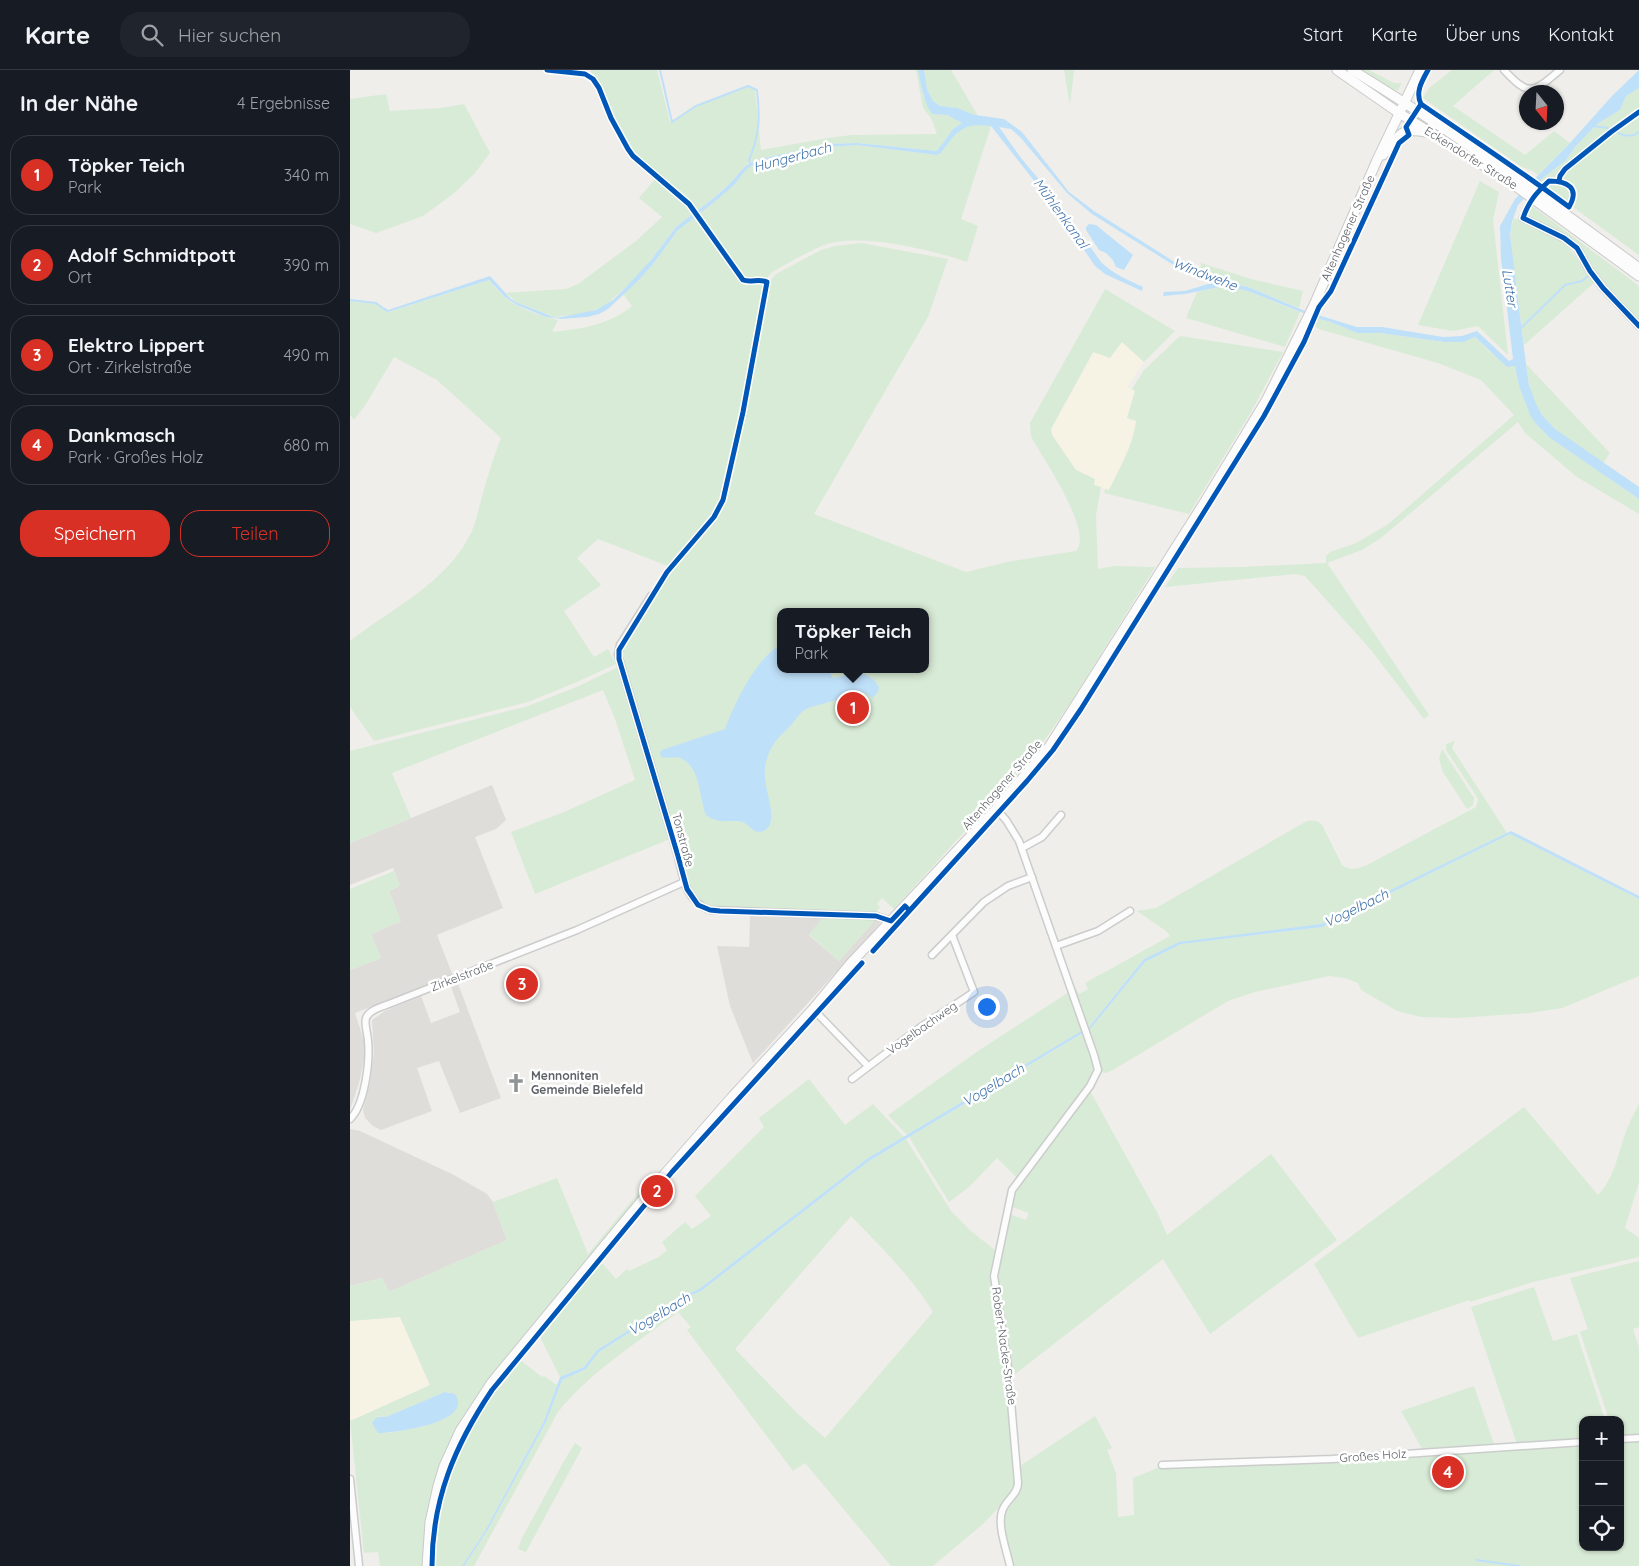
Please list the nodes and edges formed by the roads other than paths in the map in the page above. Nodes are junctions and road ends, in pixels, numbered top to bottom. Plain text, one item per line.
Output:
1 (1336, 70) edge
2 (1352, 70) edge
3 (1420, 70) edge
4 (1504, 70) edge
5 (1560, 70) edge
6 (1405, 103) junction
7 (1399, 113) junction
8 (1429, 132) junction
9 (1377, 160) junction
10 (1512, 179) junction
11 (1540, 200) junction
12 (1524, 218) dead end
13 (1639, 268) edge
14 (1639, 276) edge
15 (1639, 326) edge
16 (651, 596) dead end
17 (996, 809) junction
18 (1061, 815) dead end
19 (1022, 848) junction
20 (1032, 877) junction
21 (684, 882) junction
22 (1130, 911) dead end
23 (891, 921) junction
24 (952, 935) junction
25 (1056, 946) junction
26 (932, 955) dead end
27 (813, 1009) junction
28 (868, 1066) junction
29 (852, 1079) dead end
30 (350, 1119) edge
31 (1639, 1438) edge
32 (1624, 1439) edge
33 (1579, 1442) edge
34 (1162, 1465) dead end
35 (350, 1479) edge
36 (359, 1566) edge
37 (427, 1566) edge
38 (1010, 1566) edge

1 - 7 main road, Eckendorfer Straße
2 - 6 main road, Eckendorfer Straße
3 - 6 main road, Altenhagener Straße
4 - 5 street
6 - 7 main road, Altenhagener Straße
6 - 10 main road, Eckendorfer Straße
7 - 8 main road, Eckendorfer Straße
7 - 9 main road, Altenhagener Straße
8 - 9 main road
8 - 10 main road, Eckendorfer Straße
9 - 17 main road, Altenhagener Straße
10 - 11 main road, Eckendorfer Straße
11 - 13 main road, Eckendorfer Straße
11 - 14 main road, Eckendorfer Straße
12 - 15 street
16 - 21 street, Tonstraße
17 - 19 street, Robert-Nacke-Straße
17 - 23 main road, Altenhagener Straße
18 - 19 street
19 - 20 street, Robert-Nacke-Straße
20 - 24 street
20 - 25 street, Robert-Nacke-Straße
21 - 23 street, Tonstraße
21 - 30 street, Zirkelstraße
22 - 25 street
23 - 27 main road, Altenhagener Straße
24 - 26 street
24 - 28 street, Vogelbachweg
25 - 38 street, Robert-Nacke-Straße
27 - 28 street
27 - 37 main road, Altenhagener Straße
28 - 29 street, Vogelbachweg
31 - 32 street
33 - 34 street, Großes Holz
35 - 36 street

